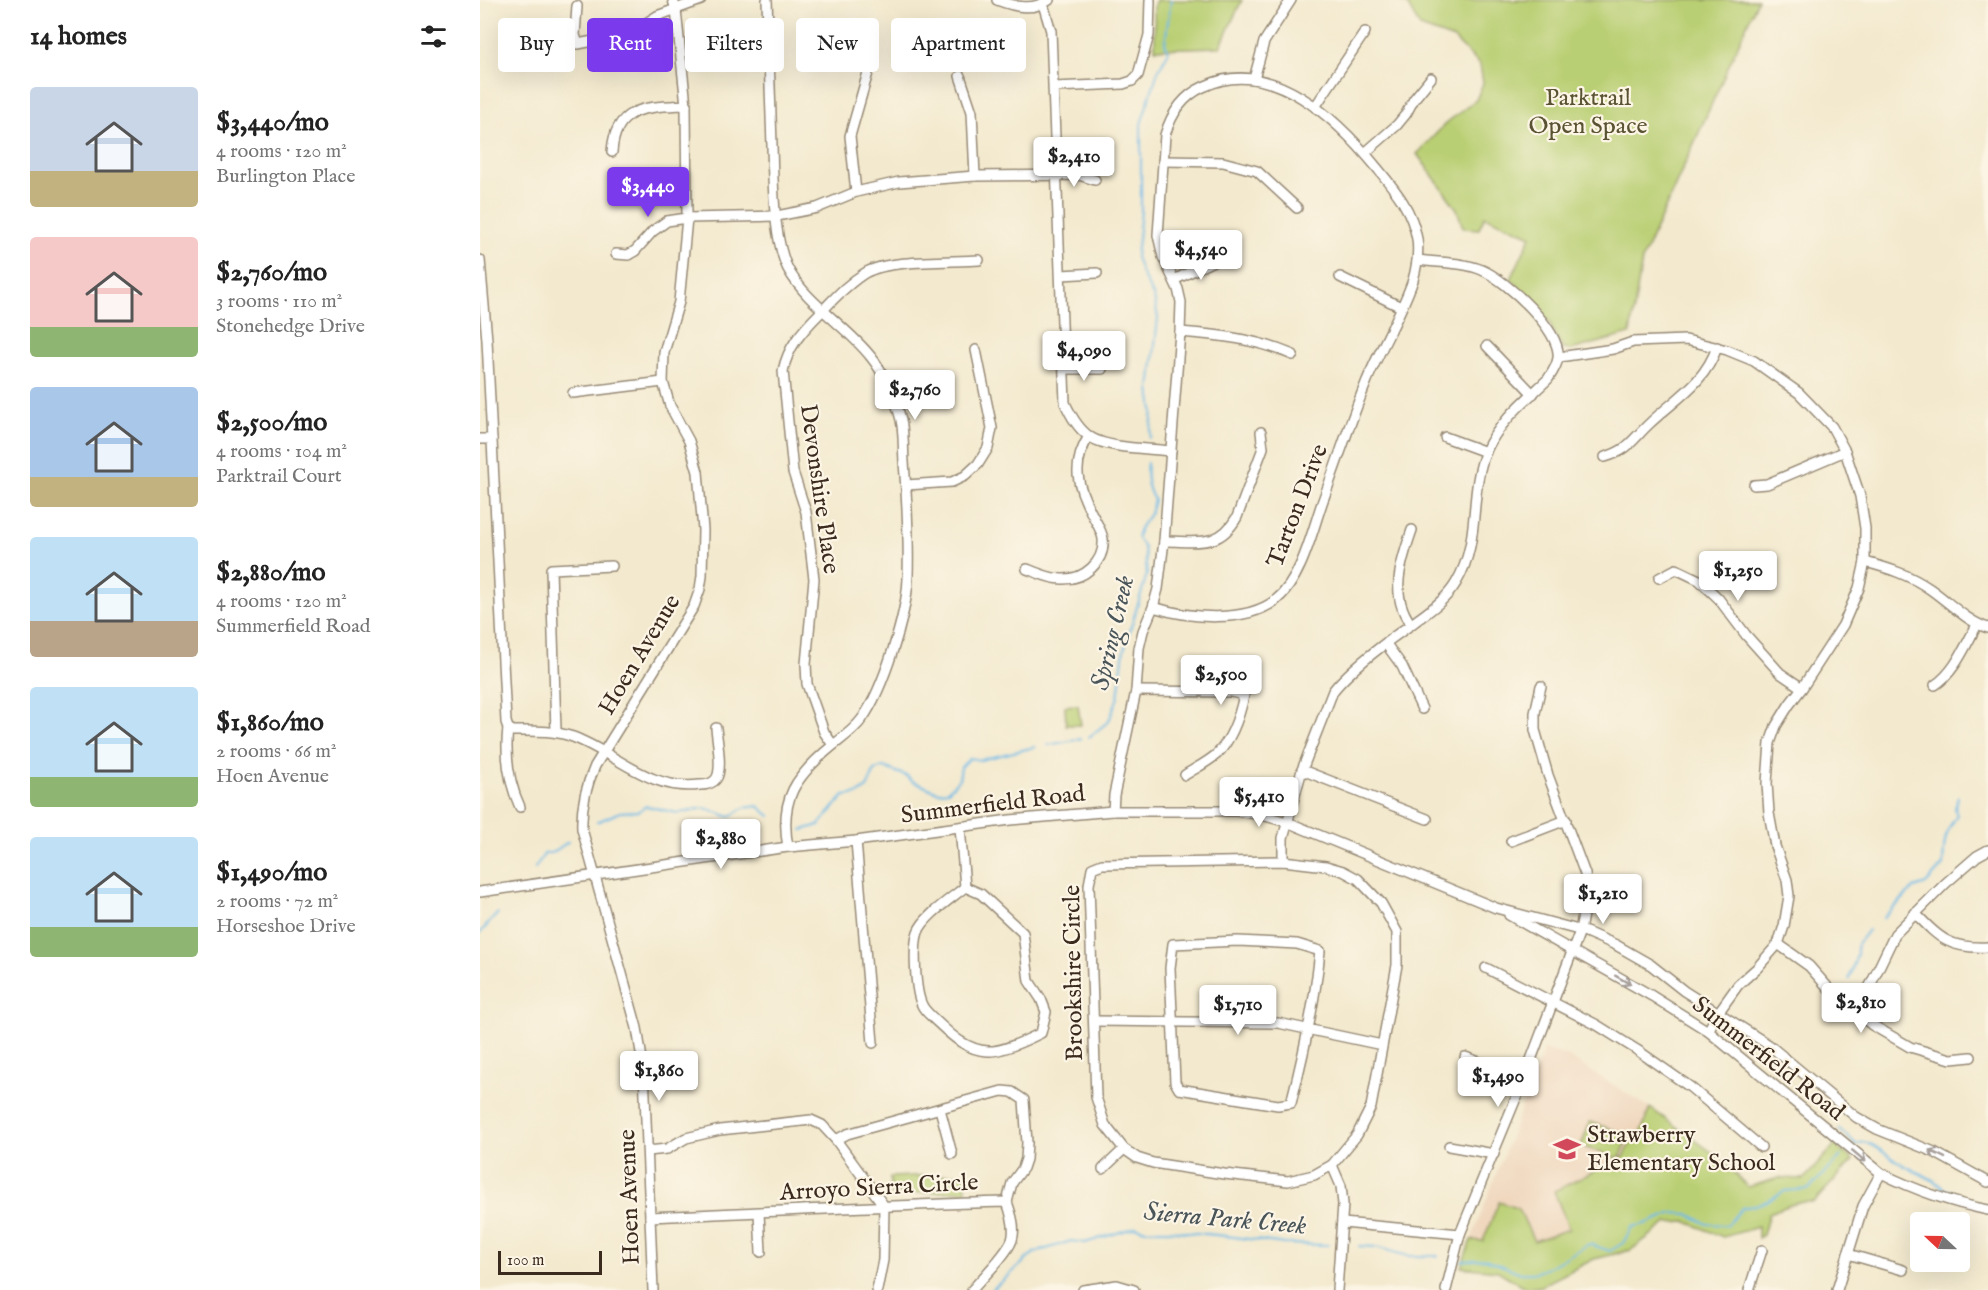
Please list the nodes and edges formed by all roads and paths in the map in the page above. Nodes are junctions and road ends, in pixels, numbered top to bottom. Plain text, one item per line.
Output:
1 (673, 0) edge
2 (701, 0) edge
3 (767, 0) edge
4 (998, 0) edge
5 (1150, 0) edge
6 (1291, 0) edge
7 (1046, 2) edge
8 (577, 6) dead end
9 (676, 10) junction
10 (1365, 32) dead end
11 (869, 72) edge
12 (960, 76) dead end
13 (1431, 78) dead end
14 (1254, 79) junction
15 (1054, 87) junction
16 (686, 105) junction
17 (1315, 107) junction
18 (612, 152) dead end
19 (1365, 153) junction
20 (1162, 161) junction
21 (1057, 175) junction
22 (975, 176) junction
23 (1095, 180) dead end
24 (856, 192) junction
25 (1298, 208) dead end
26 (777, 216) junction
27 (687, 218) junction
28 (616, 254) dead end
29 (1217, 258) dead end
30 (480, 260) edge
31 (979, 260) dead end
32 (1418, 260) junction
33 (1097, 273) dead end
34 (1061, 275) junction
35 (1340, 277) dead end
36 (1174, 280) junction
37 (1401, 307) junction
38 (824, 310) junction
39 (1180, 332) junction
40 (1487, 345) dead end
41 (1716, 347) junction
42 (976, 350) dead end
43 (1293, 355) dead end
44 (1559, 357) junction
45 (1064, 369) junction
46 (1102, 369) dead end
47 (663, 382) junction
48 (573, 393) dead end
49 (1533, 394) junction
50 (1261, 432) dead end
51 (1089, 436) junction
52 (1445, 437) dead end
53 (480, 439) edge
54 (492, 439) junction
55 (1171, 451) junction
56 (1845, 451) junction
57 (1486, 452) junction
58 (1605, 457) dead end
59 (906, 485) junction
60 (1755, 485) dead end
61 (1412, 530) dead end
62 (1164, 541) junction
63 (1865, 562) junction
64 (612, 566) dead end
65 (1027, 569) dead end
66 (1659, 578) dead end
67 (1153, 607) junction
68 (1411, 624) junction
69 (1977, 625) junction
70 (1988, 628) edge
71 (1386, 644) junction
72 (1935, 685) dead end
73 (1541, 686) dead end
74 (1802, 688) junction
75 (1136, 691) junction
76 (1422, 709) dead end
77 (508, 728) junction
78 (716, 728) dead end
79 (556, 731) junction
80 (833, 745) junction
81 (604, 752) junction
82 (1302, 770) junction
83 (1185, 775) dead end
84 (520, 807) dead end
85 (1113, 811) junction
86 (1427, 819) dead end
87 (1566, 820) junction
88 (1287, 822) junction
89 (960, 827) junction
90 (856, 841) junction
91 (1511, 841) dead end
92 (788, 847) junction
93 (1988, 850) edge
94 (1283, 861) junction
95 (594, 875) junction
96 (965, 887) junction
97 (480, 892) edge
98 (1496, 908) junction
99 (1915, 913) junction
100 (1580, 931) junction
101 (1778, 944) junction
102 (1988, 947) edge
103 (1572, 951) junction
104 (1486, 968) dead end
105 (1552, 1003) junction
106 (1854, 1011) junction
107 (1718, 1013) junction
108 (1173, 1021) junction
109 (1094, 1022) junction
110 (1308, 1028) junction
111 (1708, 1031) junction
112 (873, 1043) dead end
113 (1382, 1045) junction
114 (1465, 1057) dead end
115 (1971, 1057) dead end
116 (1524, 1078) junction
117 (940, 1109) junction
118 (836, 1140) junction
119 (1449, 1146) dead end
120 (1761, 1147) dead end
121 (1124, 1149) junction
122 (648, 1151) junction
123 (952, 1154) dead end
124 (1494, 1154) junction
125 (1332, 1166) junction
126 (1103, 1169) dead end
127 (1881, 1173) junction
128 (1988, 1182) edge
129 (1007, 1202) junction
130 (884, 1206) junction
131 (1988, 1210) edge
132 (759, 1213) junction
133 (650, 1217) junction
134 (1343, 1223) junction
135 (1460, 1234) junction
136 (1762, 1250) dead end
137 (761, 1252) dead end
138 (1848, 1254) junction
139 (1903, 1270) dead end
140 (1107, 1288) edge
141 (653, 1290) edge
142 (877, 1290) edge
143 (972, 1290) edge
144 (1083, 1290) edge
145 (1134, 1290) edge
146 (1338, 1290) edge
147 (1446, 1290) edge
148 (1749, 1290) edge
149 (1837, 1290) edge

1 - 9 street, Hoen Avenue
2 - 9 street
3 - 26 street
4 - 7 street
5 - 15 street
6 - 14 street
7 - 15 street
8 - 9 street
9 - 16 street, Hoen Avenue
10 - 17 street
11 - 24 street
12 - 22 street
13 - 19 street
14 - 17 street
14 - 20 street
15 - 21 street
16 - 18 street
16 - 27 street, Hoen Avenue
17 - 19 street
19 - 32 street
20 - 25 street
20 - 36 street
21 - 22 street
21 - 23 street
21 - 34 street
22 - 24 street
24 - 26 street
26 - 27 street
26 - 38 street
27 - 28 street
27 - 47 street, Hoen Avenue
29 - 36 street
30 - 54 street
31 - 38 street, Devonshire Place
32 - 37 street, Tarton Drive
32 - 44 street
33 - 34 street
34 - 45 street
35 - 37 street
36 - 39 street
37 - 67 street, Tarton Drive
38 - 59 street
38 - 80 street, Devonshire Place
39 - 43 street
39 - 55 street
40 - 49 street
41 - 44 street
41 - 56 street
41 - 58 street
42 - 59 street
44 - 49 street
45 - 46 street
45 - 51 street
47 - 48 street
47 - 81 street, Hoen Avenue
49 - 57 street
50 - 62 street
51 - 55 street
51 - 65 street
52 - 57 street
53 - 54 street
54 - 77 street
55 - 62 street
56 - 60 street
56 - 63 street
57 - 68 street
59 - 80 street
61 - 68 street
62 - 67 street
63 - 69 street
63 - 74 street
64 - 79 street
66 - 74 street
67 - 75 street
68 - 71 street
69 - 70 street
69 - 72 street
71 - 76 street
71 - 82 street
73 - 87 street
74 - 101 street
75 - 83 street
75 - 85 street
77 - 79 street
77 - 84 street
78 - 81 street
79 - 81 street
80 - 92 street
81 - 95 street, Hoen Avenue
82 - 86 street
82 - 88 street
85 - 88 street, Summerfield Road
85 - 89 street, Summerfield Road
87 - 91 street
87 - 100 street
88 - 94 street
88 - 98 street, Summerfield Road
89 - 90 street, Summerfield Road
89 - 96 street
90 - 92 street, Summerfield Road
90 - 112 street
92 - 95 street, Summerfield Road
93 - 99 street
94 - 109 street, Brookshire Circle
94 - 113 street, Brookshire Circle
95 - 97 street, Summerfield Road
95 - 122 street, Hoen Avenue
96 - 96 street
98 - 100 street, Summerfield Road
98 - 103 street, Summerfield Road
99 - 102 street
99 - 106 street
100 - 103 street
100 - 107 street, Summerfield Road
101 - 106 street
101 - 107 street
103 - 105 street
103 -> 111 street, Summerfield Road
104 - 105 street
105 - 116 street
105 - 120 street
106 - 115 street
107 - 111 street
128 -> 107 street, Summerfield Road
108 - 109 street
108 - 110 street
108 - 110 street
108 - 110 street
109 - 121 street, Brookshire Circle
110 - 113 street
111 -> 127 street, Summerfield Road
113 - 125 street, Brookshire Circle
114 - 116 street
116 - 124 street
117 - 118 street
117 - 123 street
117 - 129 street
118 - 122 street
118 - 130 street
119 - 124 street
121 - 125 street, Brookshire Circle
121 - 126 street
122 - 133 street, Hoen Avenue
124 - 135 street
125 - 134 street
127 - 131 street, Summerfield Road
127 - 138 street
129 - 130 street, Arroyo Sierra Circle
129 - 143 street, Arroyo Sierra Circle
130 - 132 street, Arroyo Sierra Circle
130 - 142 street
132 - 133 street, Arroyo Sierra Circle
132 - 137 street
133 - 141 street, Hoen Avenue
134 - 135 street
134 - 146 street
135 - 147 street
136 - 148 street
138 - 139 street
138 - 149 street
140 - 144 street
140 - 145 street

